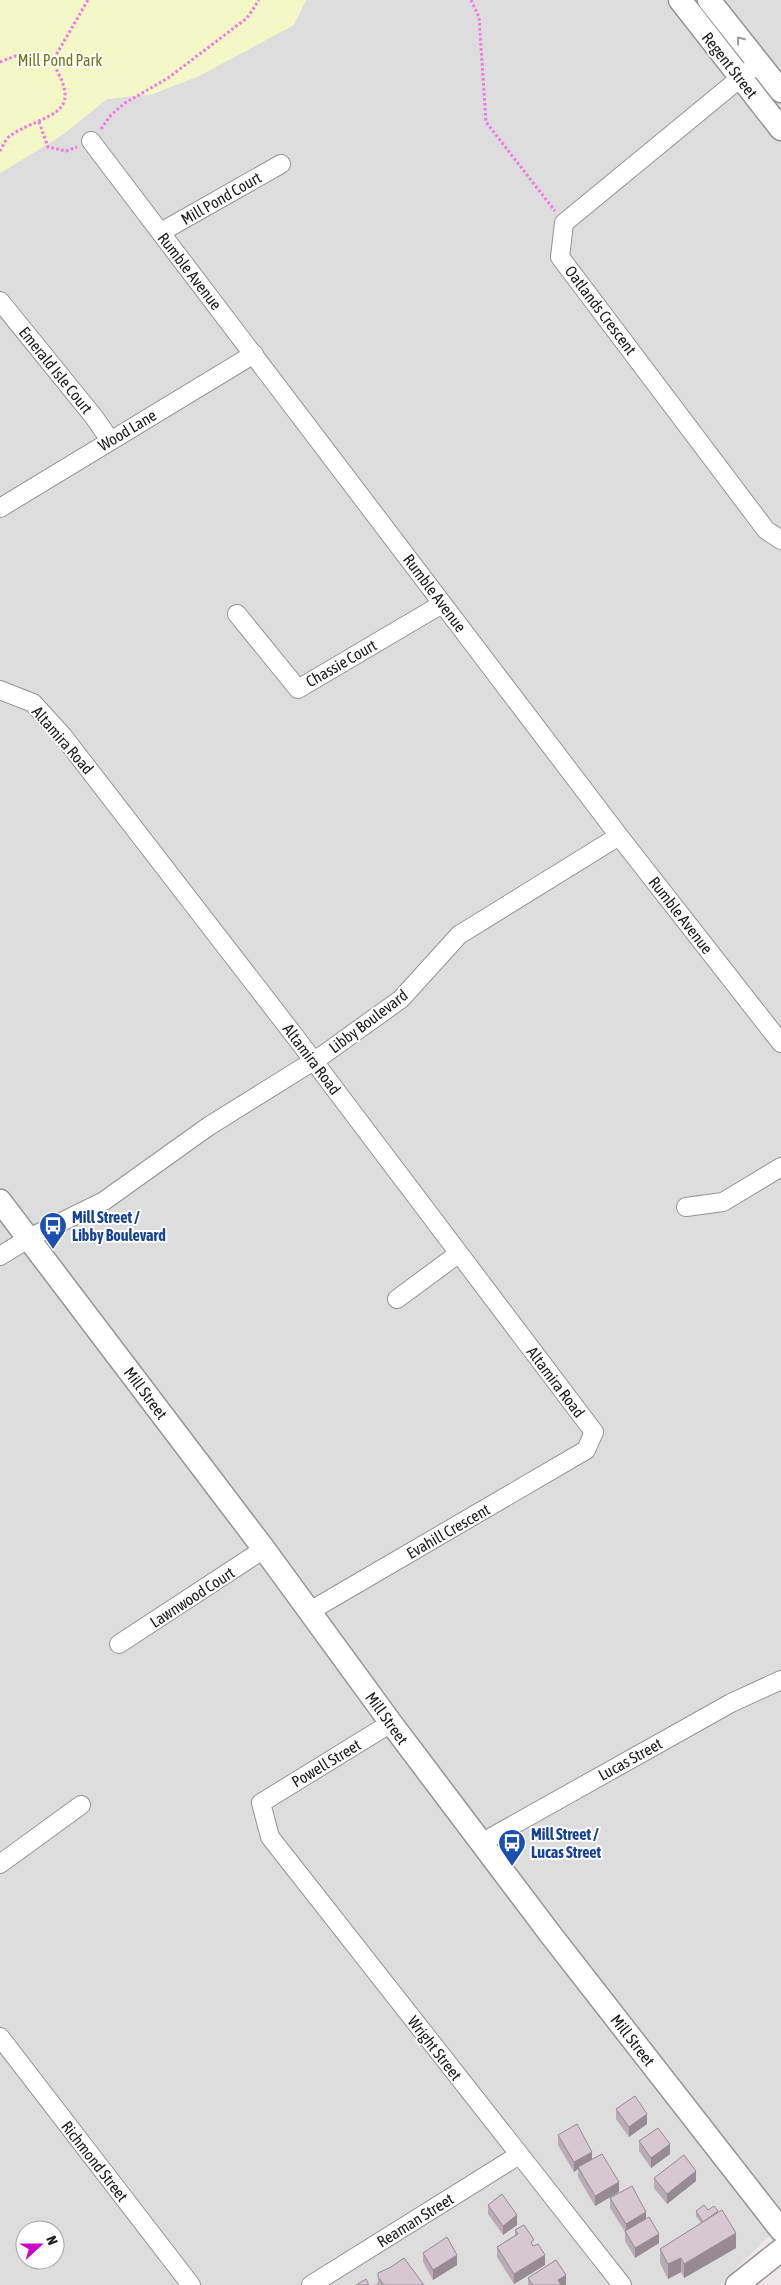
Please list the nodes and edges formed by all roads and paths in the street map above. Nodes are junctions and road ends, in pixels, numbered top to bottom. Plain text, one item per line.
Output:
1 (88, 0) edge
2 (259, 0) edge
3 (471, 0) edge
4 (680, 0) edge
5 (709, 0) edge
6 (0, 62) edge
7 (52, 62) junction
8 (759, 64) junction
9 (740, 78) junction
10 (781, 91) edge
11 (39, 122) junction
12 (781, 129) edge
13 (92, 142) junction
14 (0, 151) edge
15 (282, 164) dead end
16 (564, 223) junction
17 (161, 232) junction
18 (0, 301) edge
19 (254, 354) junction
20 (110, 440) junction
21 (0, 508) edge
22 (781, 540) edge
23 (442, 604) junction
24 (237, 614) dead end
25 (0, 690) edge
26 (619, 836) junction
27 (781, 1043) edge
28 (313, 1061) junction
29 (781, 1167) edge
30 (0, 1201) edge
31 (686, 1207) dead end
32 (29, 1238) junction
33 (458, 1254) junction
34 (0, 1256) edge
35 (397, 1299) dead end
36 (586, 1450) joint
37 (264, 1549) junction
38 (310, 1611) junction
39 (119, 1644) dead end
40 (781, 1680) edge
41 (390, 1724) junction
42 (261, 1803) joint
43 (81, 1805) dead end
44 (481, 1843) junction
45 (0, 1864) edge
46 (0, 2037) edge
47 (519, 2155) junction
48 (781, 2230) edge
49 (781, 2250) edge
50 (190, 2285) edge
51 (311, 2285) edge
52 (622, 2285) edge
53 (737, 2285) edge

1 - 7 path
2 - 13 path
3 - 16 path
4 - 9 street, Regent Street
8 -> 5 street, Regent Street
6 - 7 path
7 - 11 path
8 - 9 street
8 - 10 street, Regent Street
9 - 12 street, Regent Street
9 - 16 street
11 - 13 path
11 - 14 path
13 - 17 street, Rumble Avenue
15 - 17 street, Mill Pond Court
16 - 22 street, Oatlands Crescent
17 - 19 street, Rumble Avenue
18 - 20 street, Emerald Isle Court
19 - 20 street, Wood Lane
19 - 23 street, Rumble Avenue
20 - 21 street, Wood Lane
23 - 24 street, Chassie Court
23 - 26 street, Rumble Avenue
25 - 28 street, Altamira Road
26 - 27 street, Rumble Avenue
26 - 28 street, Libby Boulevard
28 - 32 street, Libby Boulevard
28 - 33 street, Altamira Road
29 - 31 street
30 - 32 street, Mill Street
32 - 34 street, Libby Boulevard
32 - 37 street, Mill Street
33 - 35 street
33 - 36 street, Altamira Road
36 - 38 street, Evahill Crescent
37 - 38 street, Mill Street
37 - 39 street, Lawnwood Court
38 - 41 street, Mill Street
40 - 44 street, Lucas Street
41 - 42 street, Powell Street
41 - 44 street, Mill Street
42 - 47 street, Wright Street
43 - 45 street
44 - 48 street, Mill Street
46 - 50 street, Richmond Street
47 - 51 street, Reaman Street
47 - 52 street, Wright Street
49 - 53 street

